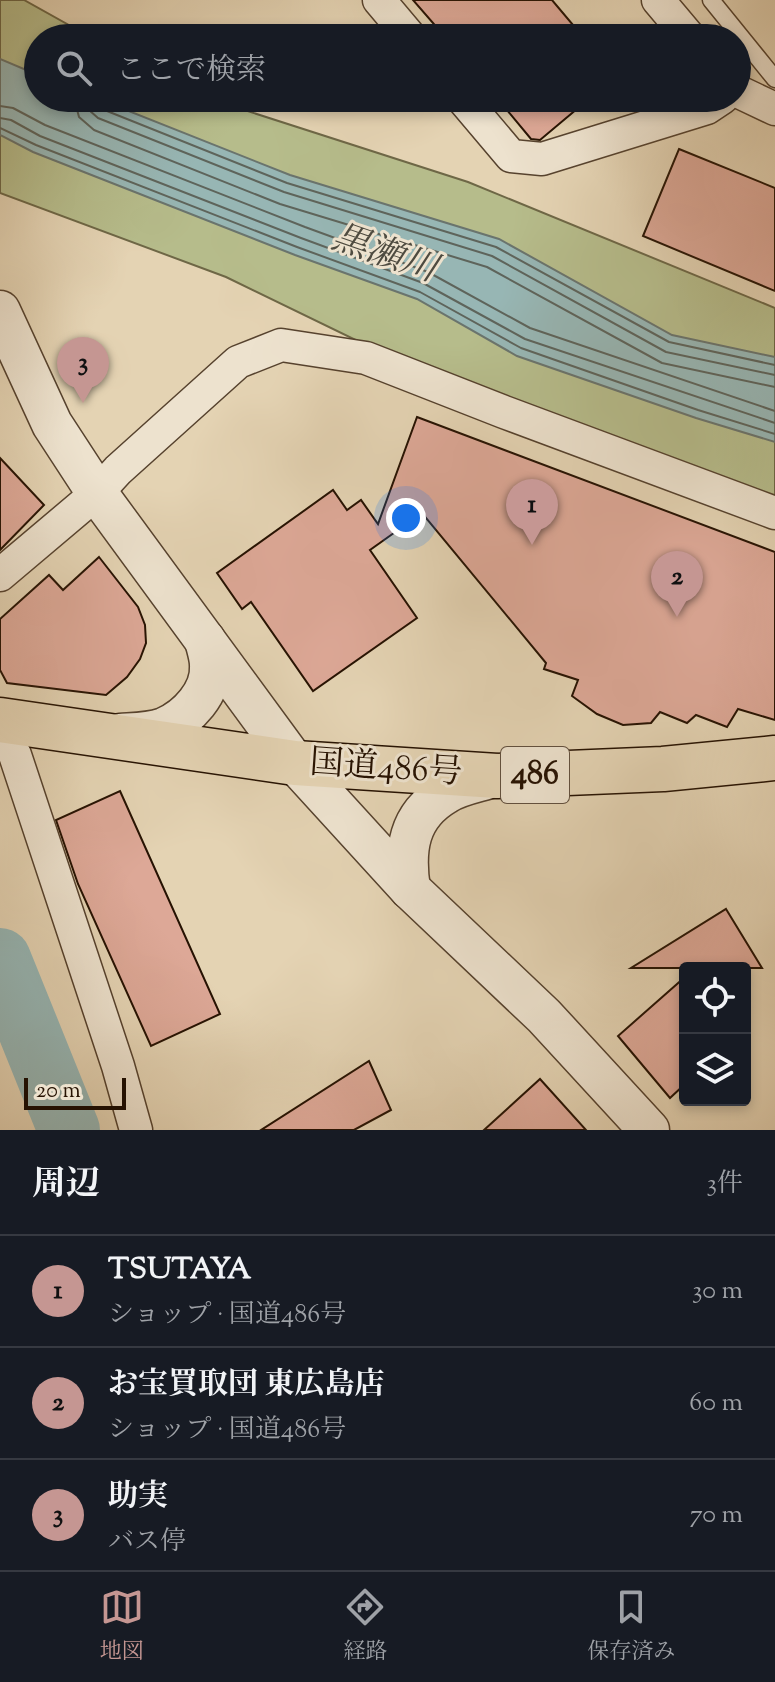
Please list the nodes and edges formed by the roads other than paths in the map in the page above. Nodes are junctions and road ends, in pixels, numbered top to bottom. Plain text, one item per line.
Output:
1 (379, 0) edge
2 (658, 0) edge
3 (711, 0) edge
4 (399, 24) edge
5 (678, 24) edge
6 (726, 24) edge
7 (751, 63) edge
8 (751, 93) edge
9 (773, 97) edge
10 (474, 112) edge
11 (694, 112) edge
12 (0, 311) edge
13 (97, 493) junction
14 (775, 513) edge
15 (0, 575) edge
16 (205, 640) junction
17 (0, 720) edge
18 (0, 728) edge
19 (104, 735) junction
20 (775, 758) edge
21 (295, 763) junction
22 (497, 776) junction
23 (410, 889) junction
24 (136, 1130) edge
25 (649, 1130) edge

1 - 4 street
2 - 5 street
3 - 6 lane
7 - 9 lane
8 - 9 street
10 - 11 street
12 - 13 street
13 - 14 street
13 - 15 street
13 - 16 street
16 - 19 street
16 - 21 street
17 - 19 highway, 国道486号 / 486
18 - 24 street
19 - 21 highway, 国道486号 / 486
20 - 22 highway, 国道486号 / 486
21 - 22 highway, 国道486号 / 486
21 - 23 street
22 - 23 street
23 - 25 street

